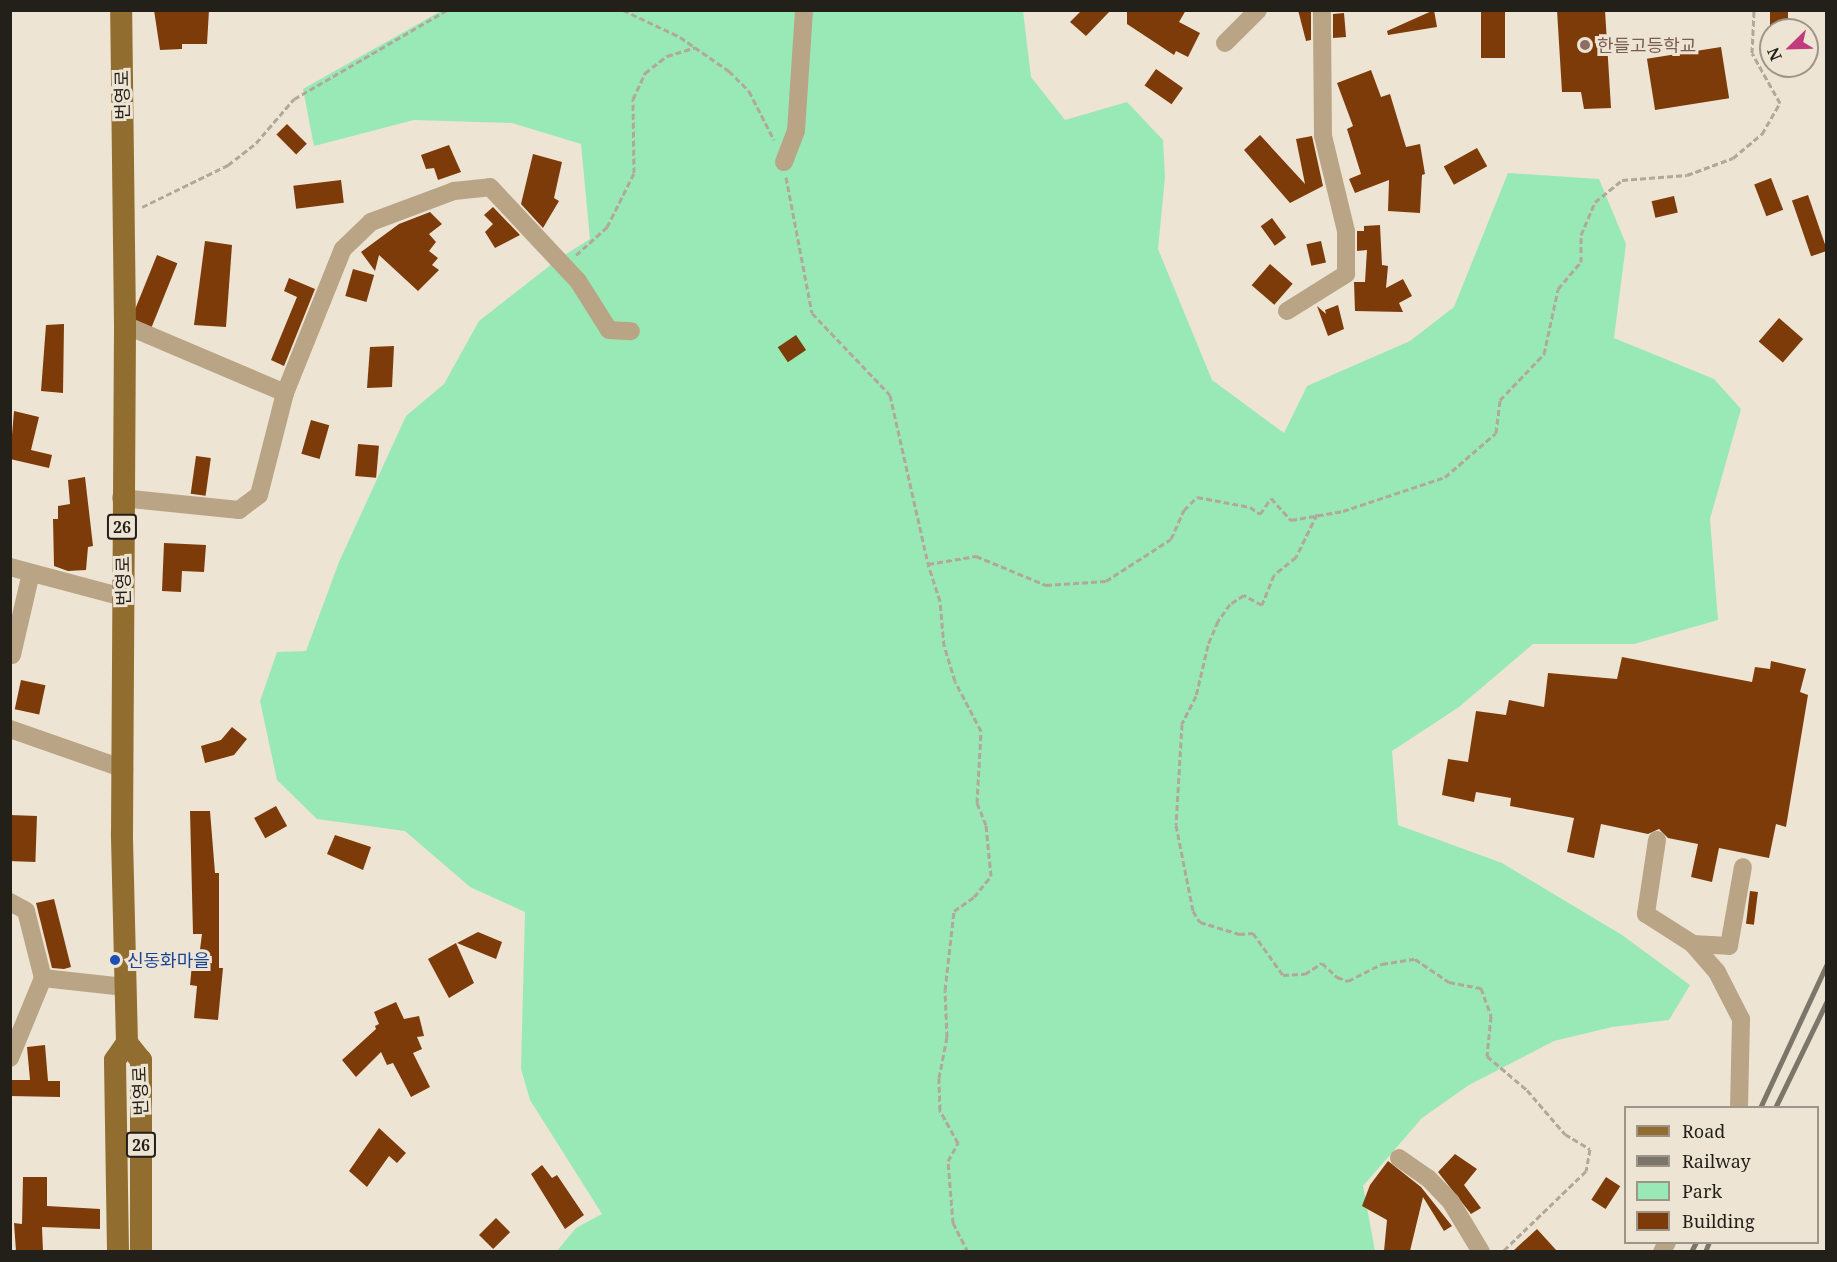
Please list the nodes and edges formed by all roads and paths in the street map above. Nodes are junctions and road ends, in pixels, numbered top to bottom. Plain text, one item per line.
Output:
1 (121, 10) edge
2 (447, 10) edge
3 (623, 10) edge
4 (804, 10) edge
5 (1258, 10) edge
6 (1322, 10) edge
7 (1754, 10) edge
8 (1225, 43) dead end
9 (696, 46) junction
10 (784, 162) junction
11 (123, 220) junction
12 (562, 264) junction
13 (1287, 311) dead end
14 (125, 325) junction
15 (631, 331) dead end
16 (285, 393) junction
17 (121, 498) junction
18 (1317, 514) junction
19 (928, 564) junction
20 (10, 567) edge
21 (31, 573) junction
22 (123, 597) junction
23 (12, 655) dead end
24 (10, 729) edge
25 (124, 768) junction
26 (1657, 840) dead end
27 (1743, 867) dead end
28 (10, 902) edge
29 (1693, 944) junction
30 (43, 978) junction
31 (125, 987) junction
32 (127, 1043) junction
33 (10, 1058) edge
34 (1739, 1106) edge
35 (1399, 1158) dead end
36 (117, 1251) edge
37 (141, 1251) edge
38 (968, 1251) edge
39 (1481, 1251) edge
40 (1502, 1251) edge

1 - 11 main road, 번영로 / 26
2 - 11 path
3 - 9 path
4 - 10 street
5 - 8 street
6 - 13 street
7 - 18 path
9 - 10 path
9 - 12 path
10 - 19 path
11 - 14 main road, 번영로 / 26
12 - 15 street
12 - 16 street
14 - 16 street
14 - 17 main road, 번영로 / 26
16 - 17 street
17 - 22 main road, 번영로 / 26
18 - 19 path
18 - 40 path
19 - 38 path
20 - 21 street
21 - 22 street
21 - 23 street
22 - 25 main road, 번영로 / 26
24 - 25 street
25 - 31 main road, 번영로 / 26
26 - 29 street
27 - 29 street
28 - 30 street
29 - 34 street
30 - 31 street
30 - 33 street
31 - 32 main road, 번영로 / 26
32 - 36 main road, 번영로 / 26
32 - 37 main road, 번영로 / 26
35 - 39 street

